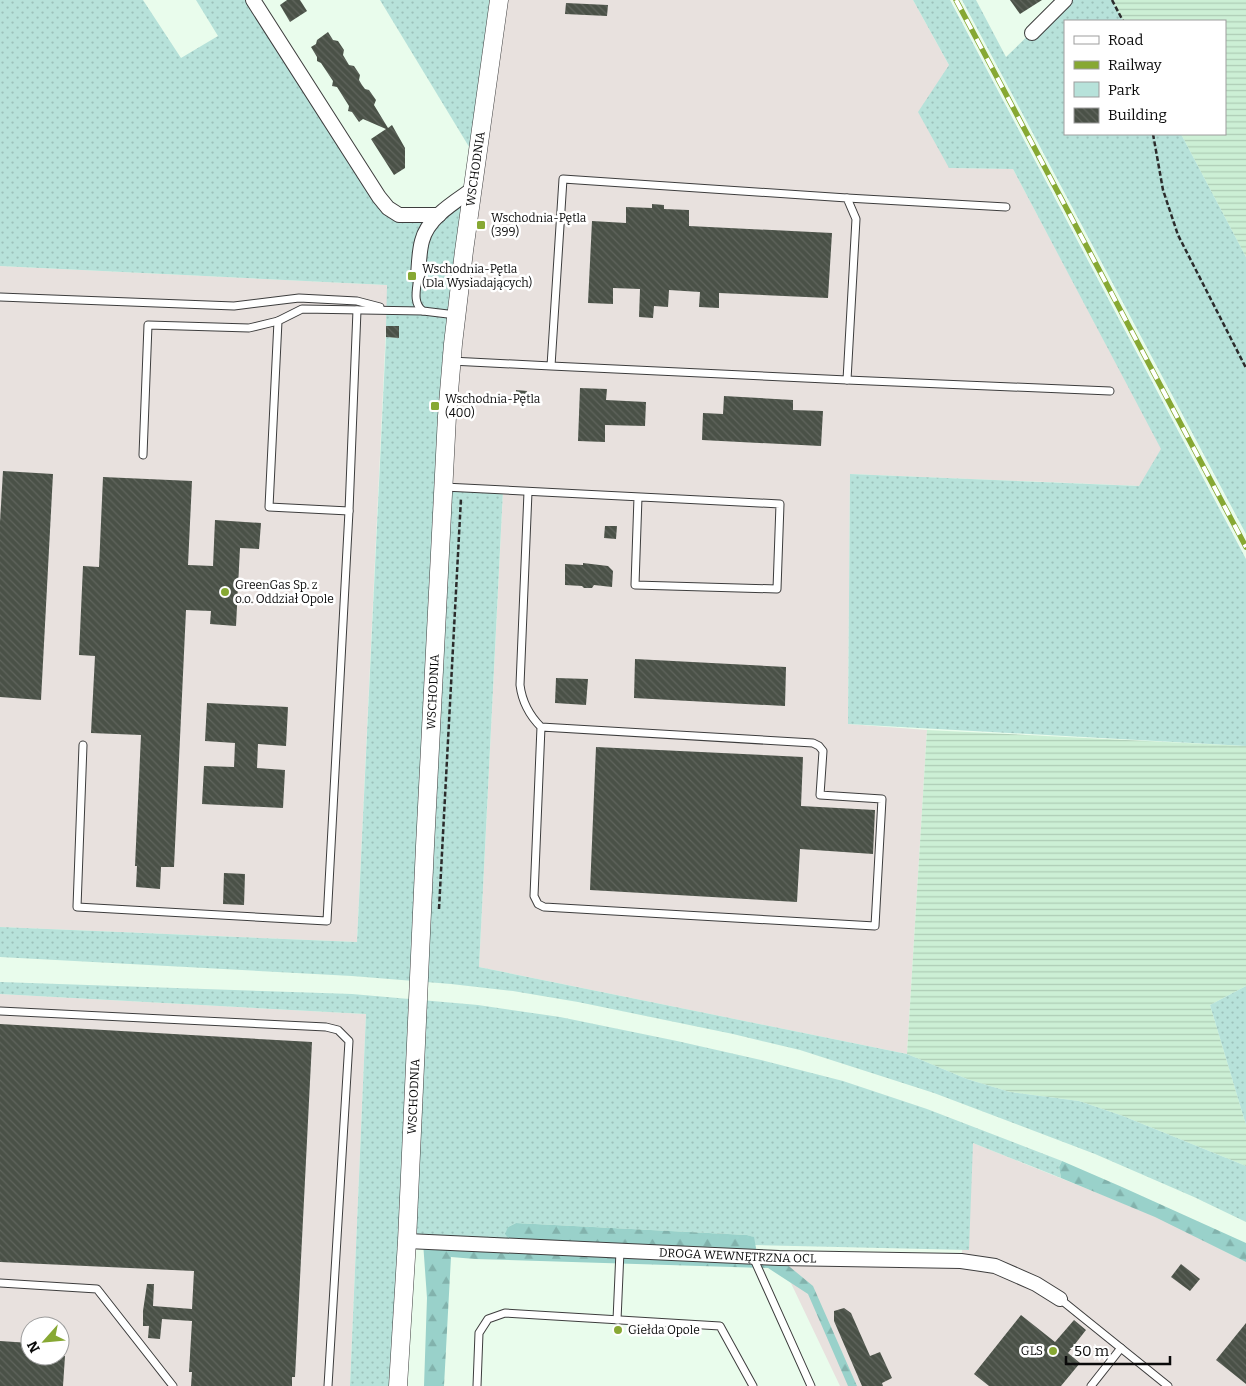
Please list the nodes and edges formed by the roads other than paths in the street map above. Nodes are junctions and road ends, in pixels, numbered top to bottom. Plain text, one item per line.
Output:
1 (253, 0) edge
2 (499, 0) edge
3 (1065, 0) edge
4 (1032, 33) dead end
5 (473, 189) junction
6 (847, 198) junction
7 (1006, 207) dead end
8 (439, 215) junction
9 (418, 276) joint
10 (0, 297) edge
11 (357, 310) junction
12 (387, 310) junction
13 (423, 311) junction
14 (456, 315) junction
15 (278, 321) junction
16 (451, 361) junction
17 (551, 366) junction
18 (847, 380) junction
19 (1110, 391) dead end
20 (143, 455) dead end
21 (443, 487) junction
22 (528, 492) junction
23 (638, 497) junction
24 (349, 511) junction
25 (541, 727) junction
26 (83, 745) dead end
27 (0, 1010) edge
28 (407, 1242) junction
29 (620, 1251) junction
30 (753, 1257) junction
31 (0, 1283) edge
32 (1060, 1298) joint
33 (617, 1320) junction
34 (1121, 1348) junction
35 (173, 1386) edge
36 (328, 1386) edge
37 (398, 1386) edge
38 (477, 1386) edge
39 (753, 1386) edge
40 (811, 1386) edge
41 (1091, 1386) edge
42 (1168, 1386) edge

1 - 8 street
2 - 5 street, WSCHODNIA
3 - 4 street
5 - 8 street
5 - 14 street, WSCHODNIA
6 - 7 lane
6 - 17 lane
6 - 18 lane
8 - 9 street
9 - 13 lane
10 - 12 lane
11 - 12 lane
11 - 15 lane
11 - 24 lane
12 - 13 lane
13 - 14 lane
14 - 16 street, WSCHODNIA
15 - 20 lane
15 - 24 lane
16 - 17 lane
16 - 21 street, WSCHODNIA
17 - 18 lane
18 - 19 lane
21 - 22 lane
21 - 28 street, WSCHODNIA
22 - 23 lane
22 - 25 lane
23 - 23 lane
24 - 26 lane
25 - 25 lane
27 - 36 lane
28 - 29 street, DROGA WEWNĘTRZNA OCL
28 - 37 street, WSCHODNIA
29 - 30 street, DROGA WEWNĘTRZNA OCL
29 - 33 lane
30 - 32 street, DROGA WEWNĘTRZNA OCL
30 - 40 lane
31 - 35 lane
32 - 34 lane
33 - 38 lane
33 - 39 lane
34 - 41 lane
34 - 42 lane

